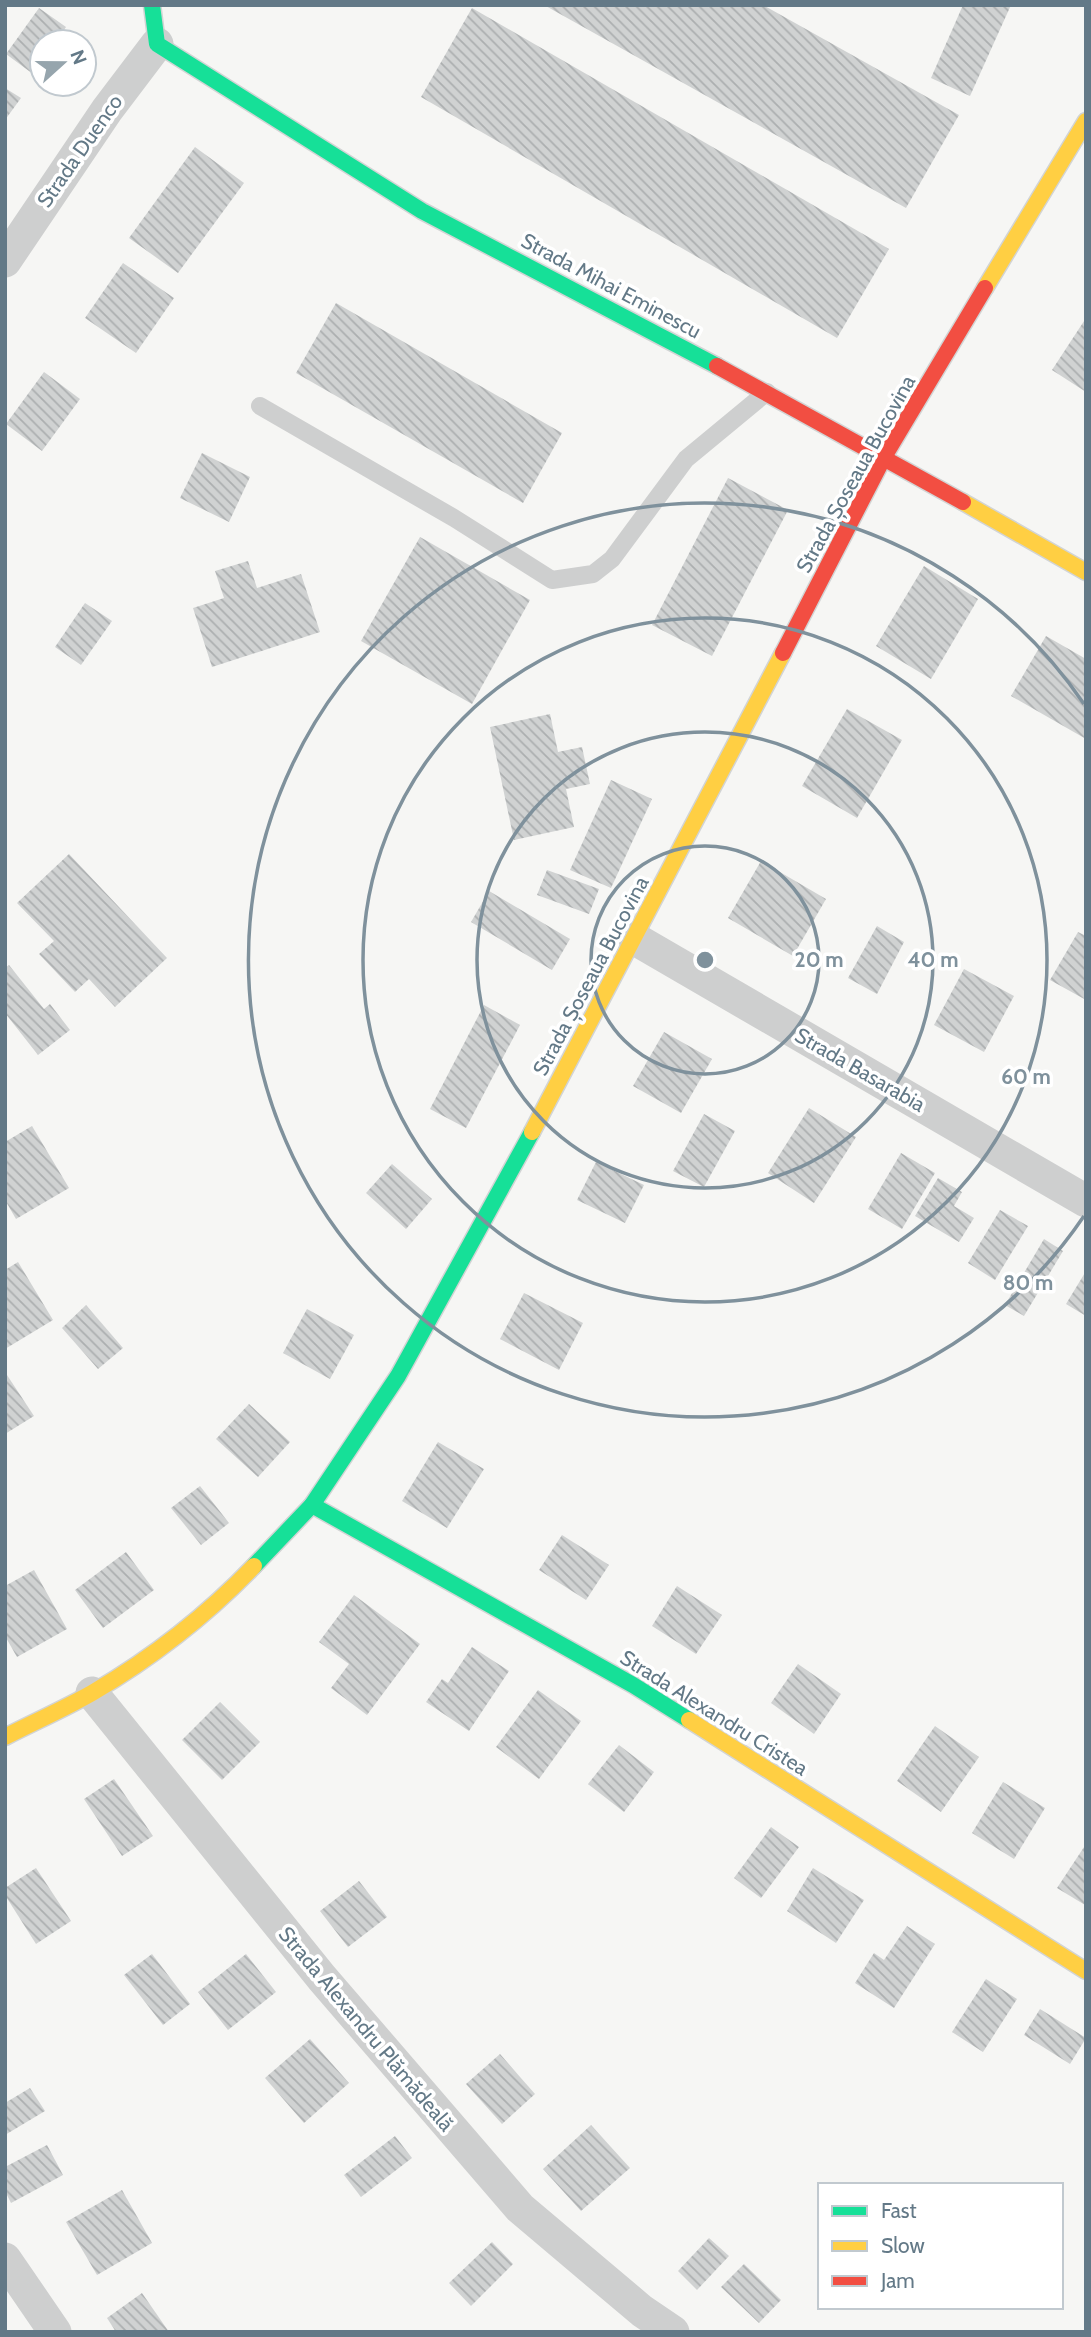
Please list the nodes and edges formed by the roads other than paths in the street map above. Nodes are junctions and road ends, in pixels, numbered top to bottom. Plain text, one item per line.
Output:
1 (152, 5) edge
2 (157, 44) junction
3 (1086, 121) edge
4 (5, 261) edge
5 (768, 392) junction
6 (260, 406) dead end
7 (884, 457) junction
8 (1086, 572) edge
9 (635, 939) junction
10 (1086, 1201) edge
11 (312, 1505) junction
12 (92, 1693) junction
13 (5, 1737) edge
14 (1086, 1971) edge
15 (5, 2259) edge
16 (55, 2332) edge
17 (673, 2332) edge

1 - 2 street
2 - 4 street, Strada Duenco
2 - 5 street, Strada Mihai Eminescu
3 - 7 street, Strada Șoseaua Bucovina
5 - 6 lane
5 - 7 street, Strada Mihai Eminescu
7 - 8 street, Strada Mihai Eminescu
7 - 9 street, Strada Șoseaua Bucovina
9 - 10 street, Strada Basarabia
9 - 11 street, Strada Șoseaua Bucovina
11 - 12 street, Strada Șoseaua Bucovina
11 - 14 street, Strada Alexandru Cristea
12 - 13 street, Strada Șoseaua Bucovina
12 - 17 street, Strada Alexandru Plămădeală
15 - 16 street

